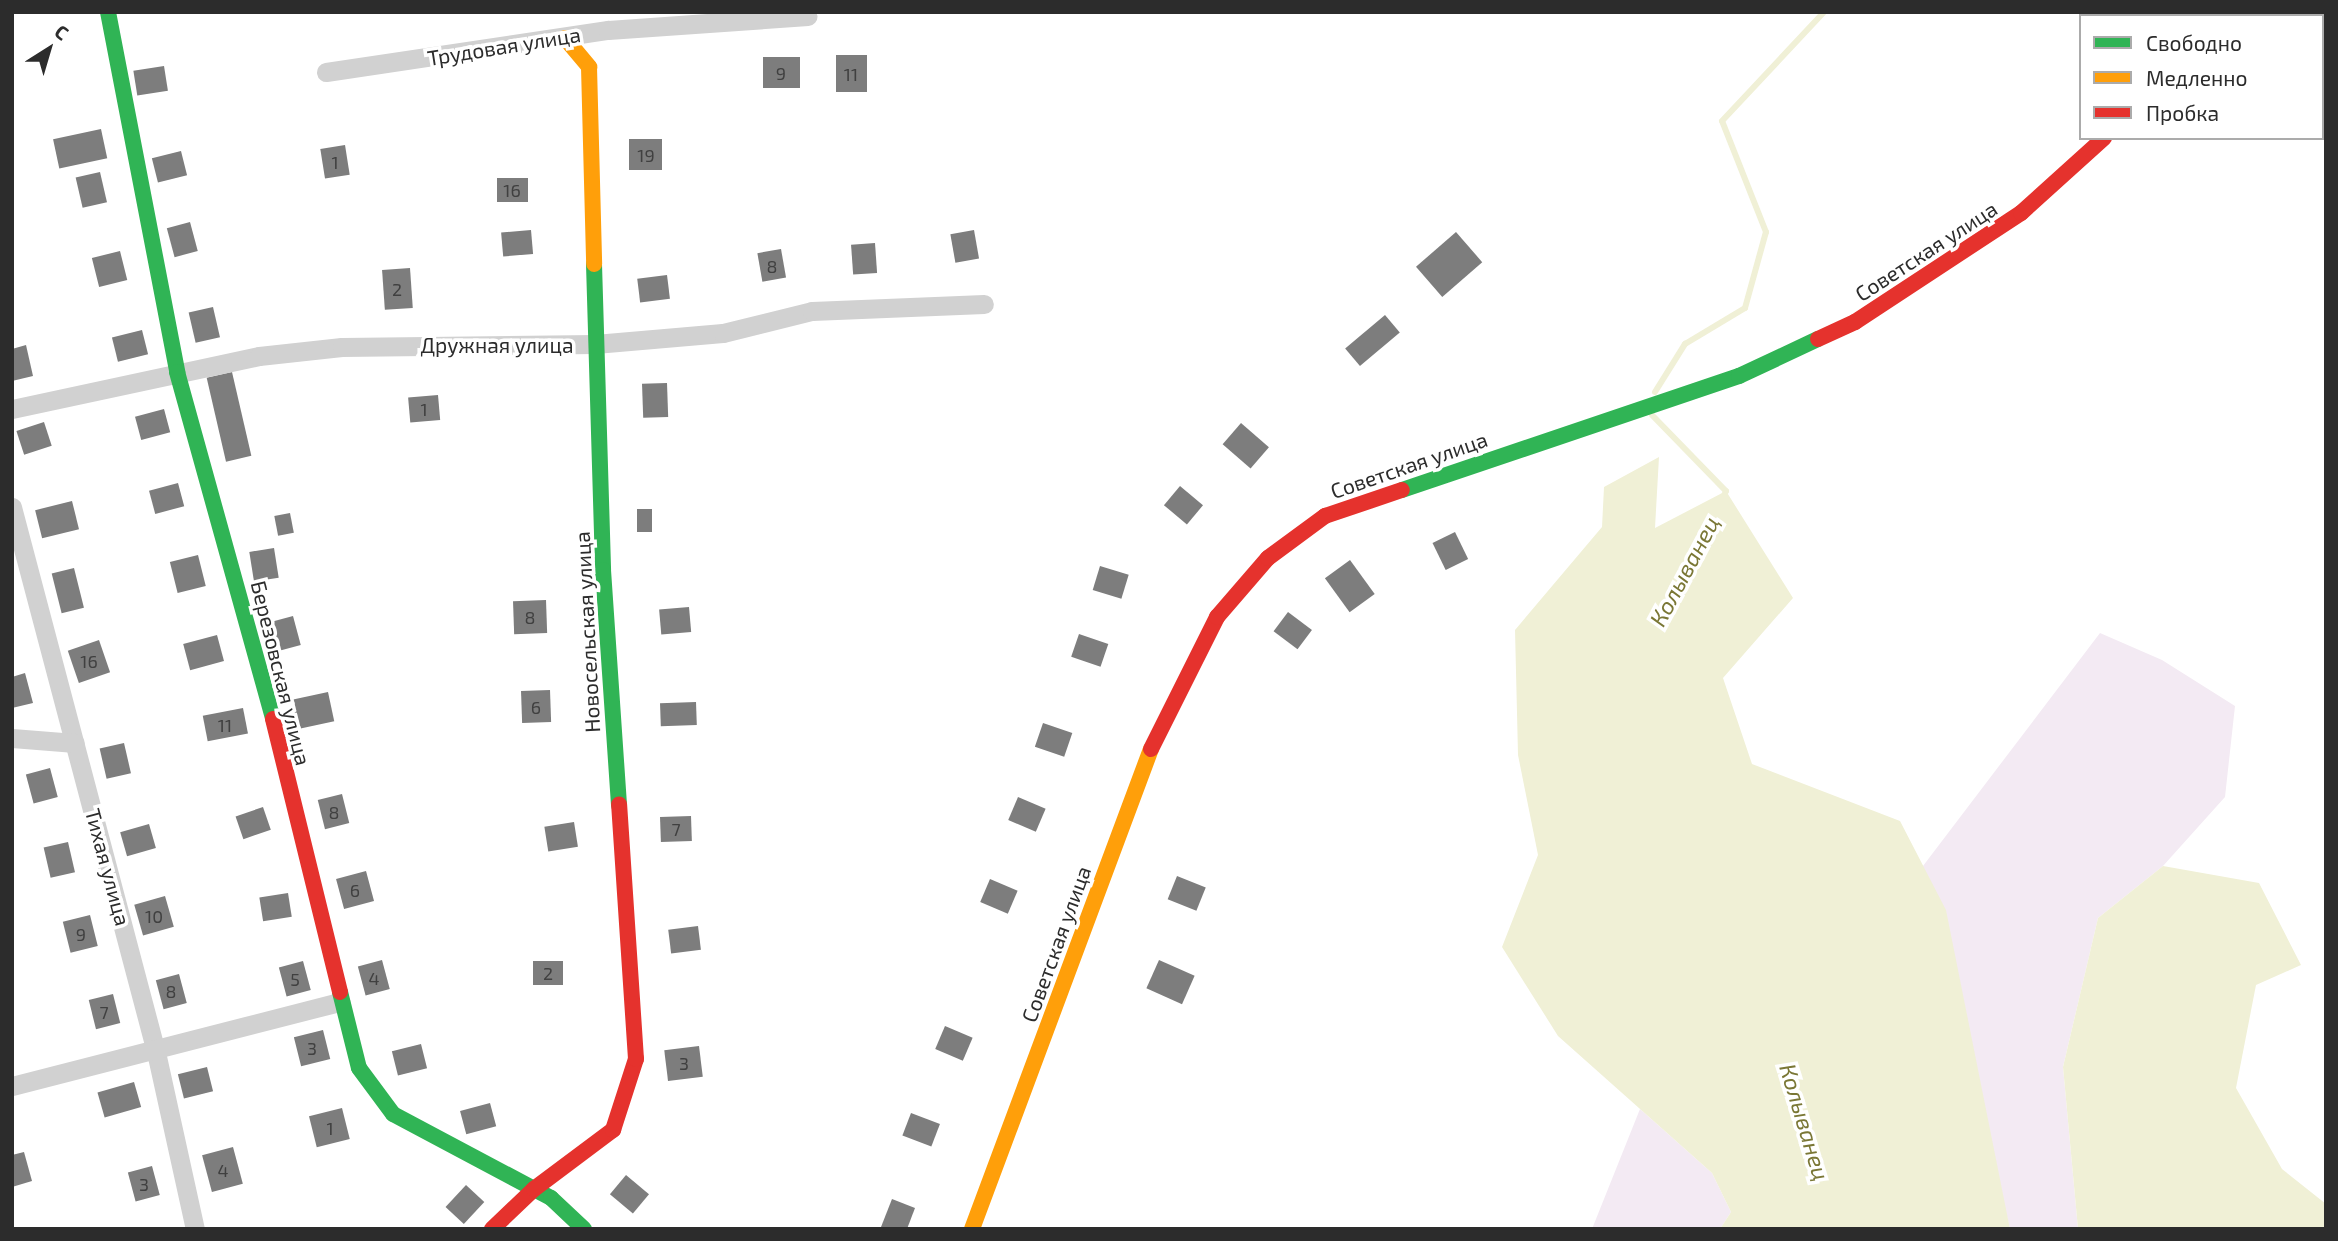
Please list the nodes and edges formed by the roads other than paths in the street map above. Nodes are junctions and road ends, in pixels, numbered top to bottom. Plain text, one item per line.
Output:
1 (108, 12) edge
2 (808, 16) dead end
3 (565, 38) junction
4 (326, 72) dead end
5 (2102, 140) edge
6 (984, 304) dead end
7 (595, 344) junction
8 (177, 372) junction
9 (12, 409) edge
10 (12, 507) edge
11 (12, 738) edge
12 (75, 743) junction
13 (340, 1002) junction
14 (156, 1052) junction
15 (12, 1086) edge
16 (534, 1189) junction
17 (195, 1229) edge
18 (492, 1229) edge
19 (584, 1229) edge
20 (972, 1229) edge

1 - 8 street, Березовская улица
2 - 3 street, Трудовая улица
3 - 4 street, Трудовая улица
3 - 7 street, Новосельская улица
5 - 20 street, Советская улица
6 - 7 street, Дружная улица
7 - 8 street, Дружная улица
7 - 16 street, Новосельская улица
8 - 9 street, Дружная улица
8 - 13 street, Березовская улица
10 - 12 street, Тихая улица
11 - 12 street
12 - 14 street, Тихая улица
13 - 14 street
13 - 16 street, Березовская улица
14 - 15 street
14 - 17 street, Тихая улица
16 - 18 street, Новосельская улица
16 - 19 street, Березовская улица

